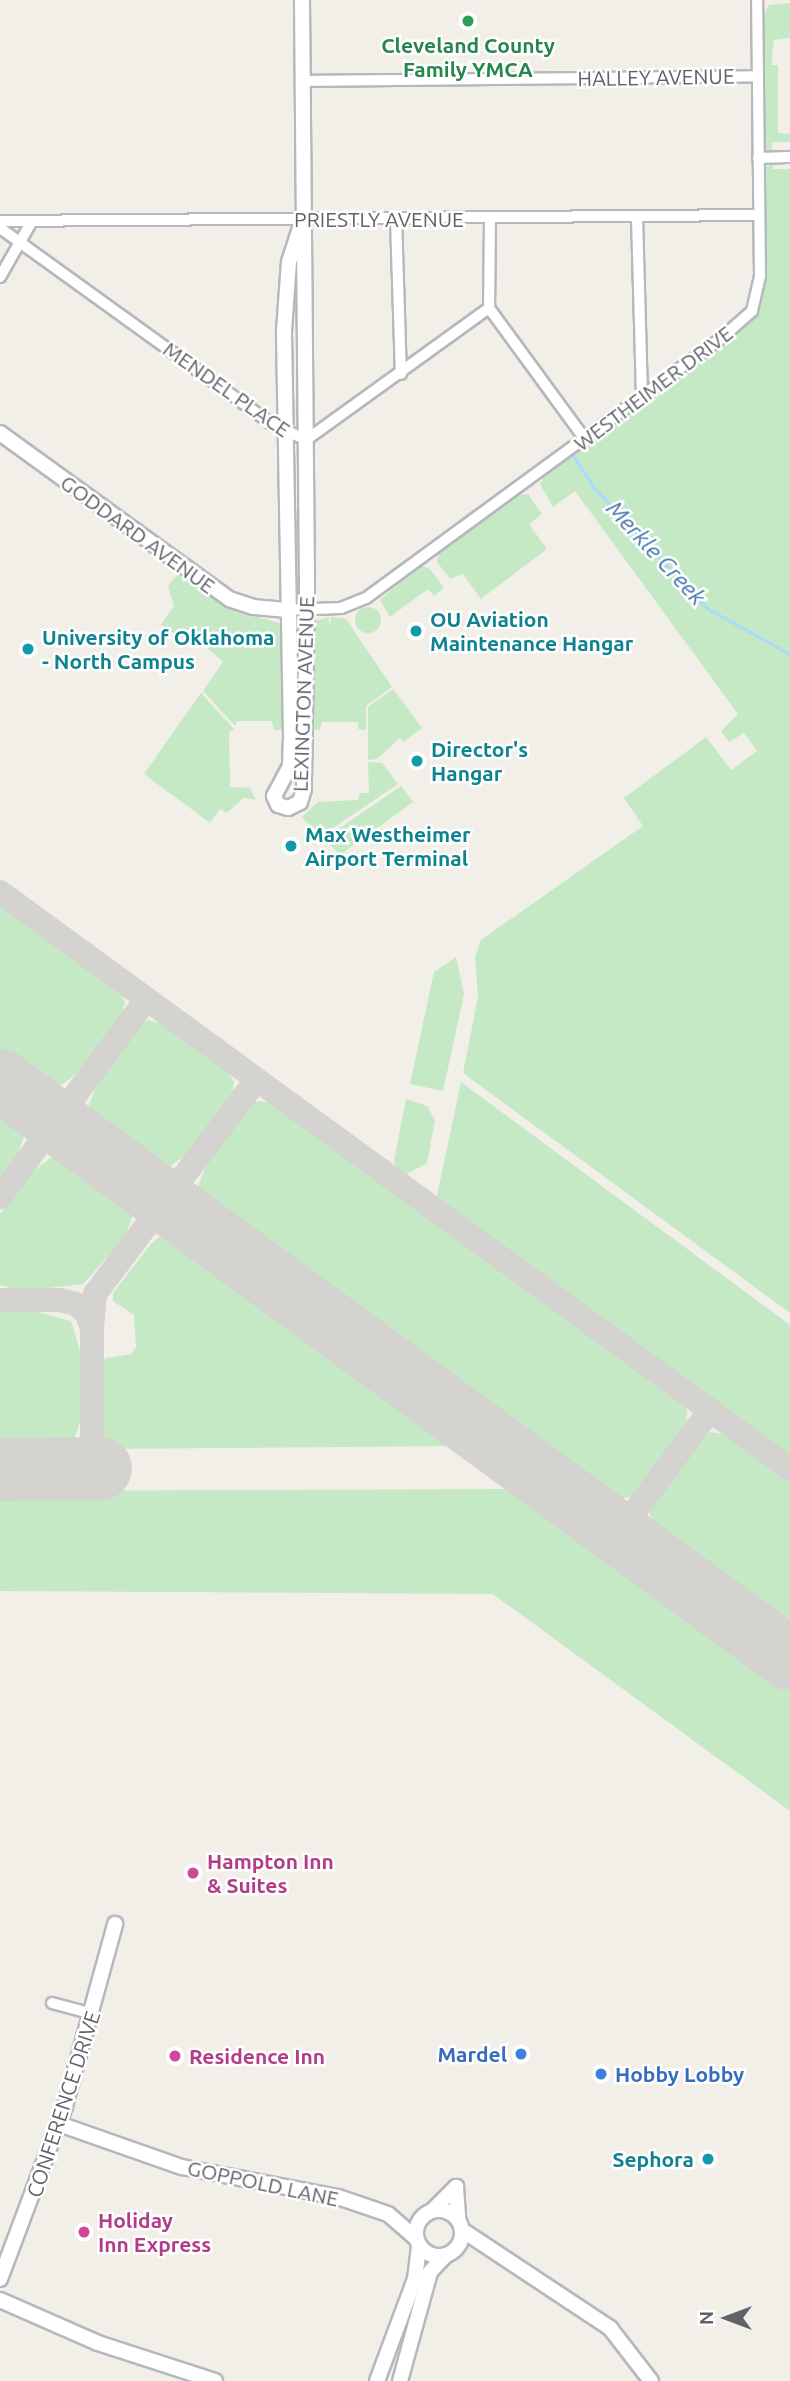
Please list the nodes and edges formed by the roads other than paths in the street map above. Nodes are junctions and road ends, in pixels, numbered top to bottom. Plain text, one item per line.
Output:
1 (302, 0) edge
2 (757, 0) edge
3 (758, 76) junction
4 (303, 81) junction
5 (790, 157) edge
6 (758, 158) junction
7 (758, 215) junction
8 (636, 217) junction
9 (396, 218) junction
10 (490, 218) junction
11 (303, 219) junction
12 (0, 221) edge
13 (32, 221) junction
14 (0, 228) edge
15 (22, 242) junction
16 (0, 277) edge
17 (489, 308) junction
18 (401, 374) junction
19 (642, 396) junction
20 (283, 431) junction
21 (0, 433) edge
22 (585, 439) junction
23 (306, 440) junction
24 (286, 610) junction
25 (306, 610) junction
26 (115, 1924) dead end
27 (52, 2003) dead end
28 (93, 2014) junction
29 (59, 2124) junction
30 (428, 2213) junction
31 (388, 2214) junction
32 (460, 2224) junction
33 (418, 2241) junction
34 (449, 2254) junction
35 (494, 2254) junction
36 (0, 2280) edge
37 (0, 2300) edge
38 (215, 2381) edge
39 (377, 2381) edge
40 (400, 2381) edge
41 (651, 2381) edge

1 - 4 street, LEXINGTON AVENUE
2 - 3 street, WESTHEIMER DRIVE
3 - 4 street, HALLEY AVENUE
3 - 6 street, WESTHEIMER DRIVE
4 - 11 street, LEXINGTON AVENUE
5 - 6 street
6 - 7 street, WESTHEIMER DRIVE
7 - 8 street, PRIESTLY AVENUE
7 - 19 street, WESTHEIMER DRIVE
8 - 10 street, PRIESTLY AVENUE
8 - 19 street
9 - 10 street, PRIESTLY AVENUE
9 - 11 street, PRIESTLY AVENUE
9 - 18 street
10 - 17 street
11 - 13 street, PRIESTLY AVENUE
11 - 20 street, LEXINGTON AVENUE
11 - 23 street, LEXINGTON AVENUE
12 - 13 street, PRIESTLY AVENUE
13 - 15 street
14 - 15 street, MENDEL PLACE
15 - 16 street
15 - 20 street, MENDEL PLACE
17 - 18 street, MENDEL PLACE
17 - 22 street
18 - 23 street, MENDEL PLACE
19 - 22 street, WESTHEIMER DRIVE
20 - 23 street, MENDEL PLACE
20 - 24 street, LEXINGTON AVENUE
21 - 24 street, GODDARD AVENUE
22 - 25 street, WESTHEIMER DRIVE
23 - 25 street, LEXINGTON AVENUE
24 - 25 street, WESTHEIMER DRIVE
24 - 25 street, LEXINGTON AVENUE
26 - 28 street, CONFERENCE DRIVE
27 - 28 street
28 - 29 street, CONFERENCE DRIVE
29 - 31 street, GOPPOLD LANE
29 - 36 street, CONFERENCE DRIVE
30 - 31 street, GOPPOLD LANE
30 - 32 street
30 - 32 street
30 - 33 street
31 - 33 street, GOPPOLD LANE
32 - 34 street
32 - 35 street
33 - 34 street
33 - 39 street
34 - 35 street
34 - 40 street
35 - 41 street
37 - 38 street

